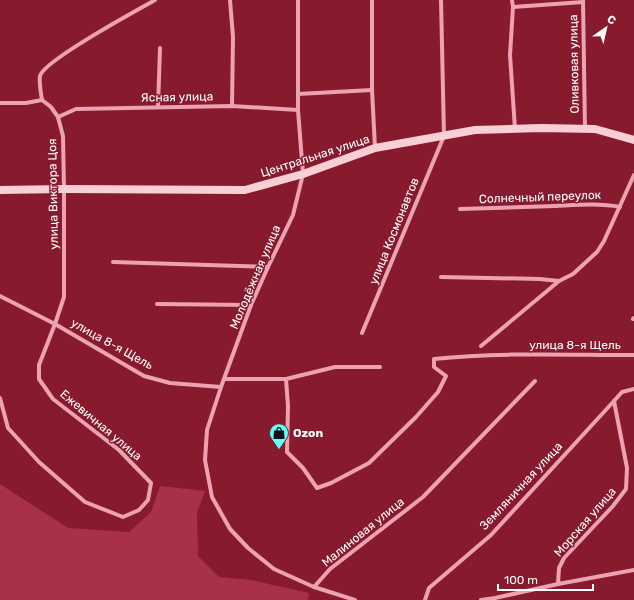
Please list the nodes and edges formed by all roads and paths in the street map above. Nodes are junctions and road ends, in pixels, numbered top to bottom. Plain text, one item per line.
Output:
1 (155, 0) edge
2 (230, 0) edge
3 (298, 0) edge
4 (372, 0) edge
5 (441, 0) edge
6 (512, 0) edge
7 (583, 1) edge
8 (513, 7) junction
9 (160, 48) dead end
10 (372, 90) junction
11 (298, 94) junction
12 (42, 100) junction
13 (0, 103) edge
14 (232, 106) junction
15 (158, 107) junction
16 (298, 110) junction
17 (58, 117) junction
18 (515, 129) junction
19 (585, 129) junction
20 (444, 136) junction
21 (634, 140) edge
22 (375, 148) junction
23 (303, 174) junction
24 (634, 175) edge
25 (64, 189) junction
26 (0, 190) edge
27 (620, 207) junction
28 (460, 209) dead end
29 (113, 262) dead end
30 (268, 267) junction
31 (441, 277) dead end
32 (559, 281) junction
33 (0, 296) edge
34 (158, 304) dead end
35 (251, 306) junction
36 (55, 324) junction
37 (362, 334) dead end
38 (481, 346) dead end
39 (634, 354) edge
40 (380, 367) dead end
41 (224, 379) junction
42 (286, 379) junction
43 (536, 381) dead end
44 (221, 387) junction
45 (634, 389) edge
46 (0, 398) edge
47 (614, 401) junction
48 (634, 570) edge
49 (558, 584) junction
50 (314, 587) junction
51 (355, 600) edge
52 (424, 600) edge
53 (481, 600) edge

1 - 12 street
2 - 14 street
3 - 11 street, Молодёжная улица
4 - 10 street
5 - 20 street
6 - 8 street
7 - 8 street
7 - 19 street, Оливковая улица
8 - 18 street
9 - 15 street
10 - 11 street
10 - 22 street
11 - 16 street, Молодёжная улица
12 - 13 street
12 - 17 street, улица Виктора Цоя
14 - 15 street, Ясная улица
14 - 16 street, Ясная улица
15 - 17 street, Ясная улица
16 - 23 street, Молодёжная улица
17 - 25 street, улица Виктора Цоя
18 - 19 street, Центральная улица
18 - 20 street, Центральная улица
19 - 21 street, Центральная улица
20 - 22 street, Центральная улица
20 - 37 street, улица Космонавтов
22 - 23 street, Центральная улица
23 - 25 street, Центральная улица
23 - 30 street, Молодёжная улица
24 - 27 street
25 - 26 street, Центральная улица
25 - 36 street, улица Виктора Цоя
27 - 28 street, Солнечный переулок
27 - 32 street
29 - 30 street
30 - 35 street, Молодёжная улица
31 - 32 street
32 - 38 street
33 - 36 street, улица 8-я Щель
34 - 35 street
35 - 41 street, Молодёжная улица
36 - 44 street, улица 8-я Щель
36 - 46 street, Ежевичная улица
39 - 42 street, улица 8-я Щель
40 - 42 street
41 - 42 street
41 - 44 street, Молодёжная улица
43 - 50 street, Малиновая улица
44 - 50 street
45 - 47 street, Земляничная улица
47 - 49 street, Морская улица
47 - 52 street, Земляничная улица
48 - 49 street
49 - 53 street
50 - 51 street

